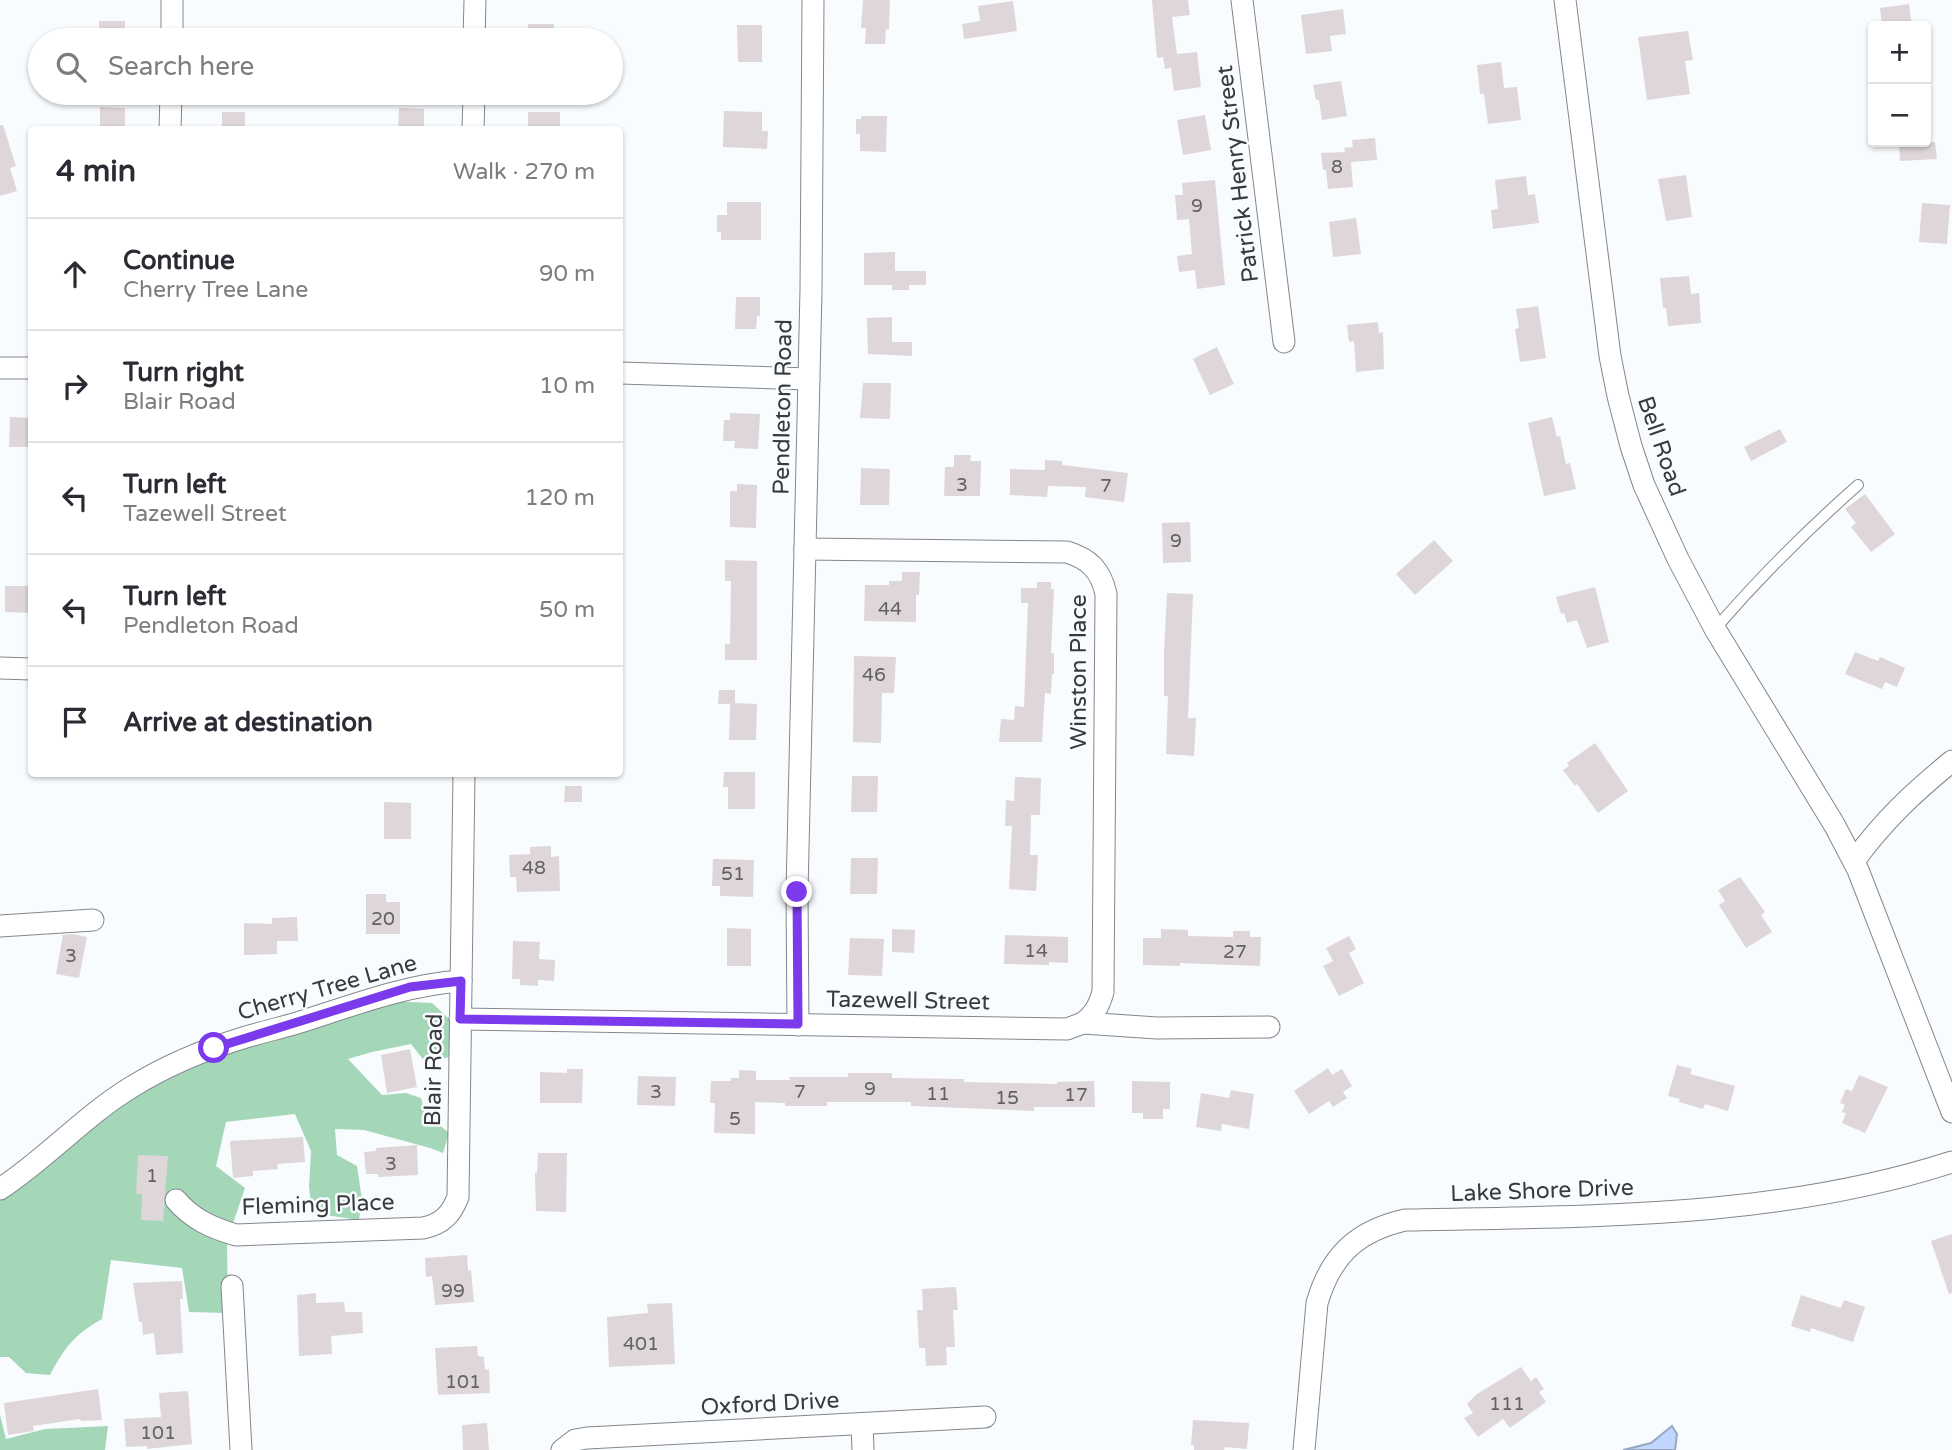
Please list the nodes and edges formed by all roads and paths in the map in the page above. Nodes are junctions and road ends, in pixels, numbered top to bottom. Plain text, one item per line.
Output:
1 (172, 0) edge
2 (475, 0) edge
3 (813, 0) edge
4 (1242, 0) edge
5 (1565, 0) edge
6 (172, 28) edge
7 (474, 28) edge
8 (171, 105) edge
9 (474, 105) edge
10 (170, 126) edge
11 (473, 126) edge
12 (1284, 342) dead end
13 (0, 368) edge
14 (28, 368) edge
15 (623, 373) edge
16 (809, 379) junction
17 (1858, 485) dead end
18 (805, 549) junction
19 (1715, 629) junction
20 (0, 668) edge
21 (28, 669) edge
22 (1952, 761) edge
23 (464, 777) edge
24 (1854, 861) junction
25 (93, 920) dead end
26 (0, 926) edge
27 (461, 981) junction
28 (460, 1019) junction
29 (1083, 1023) junction
30 (798, 1024) junction
31 (1269, 1027) dead end
32 (1952, 1112) edge
33 (1952, 1162) edge
34 (0, 1189) edge
35 (176, 1200) dead end
36 (430, 1227) joint
37 (232, 1286) dead end
38 (985, 1417) dead end
39 (862, 1424) junction
40 (241, 1450) edge
41 (562, 1450) edge
42 (863, 1450) edge
43 (1304, 1450) edge

1 - 6 street
2 - 7 street
3 - 16 street, Pendleton Road
4 - 12 street, Patrick Henry Street
5 - 19 street, Bell Road
8 - 10 street
9 - 11 street
13 - 14 street
15 - 16 street
16 - 18 street, Pendleton Road
17 - 19 lane
18 - 29 street, Winston Place
18 - 30 street, Pendleton Road
19 - 24 street, Bell Road
20 - 21 street
22 - 24 street
23 - 27 street, Blair Road
24 - 32 street, Bell Road
25 - 26 street
27 - 28 street, Blair Road
27 - 34 street, Cherry Tree Lane
28 - 30 street, Tazewell Street
28 - 36 street, Blair Road
29 - 30 street, Tazewell Street
29 - 31 street, Tazewell Street
33 - 43 street, Lake Shore Drive
35 - 36 street, Fleming Place
37 - 40 street
38 - 39 street, Oxford Drive
39 - 41 street, Oxford Drive
39 - 42 street

